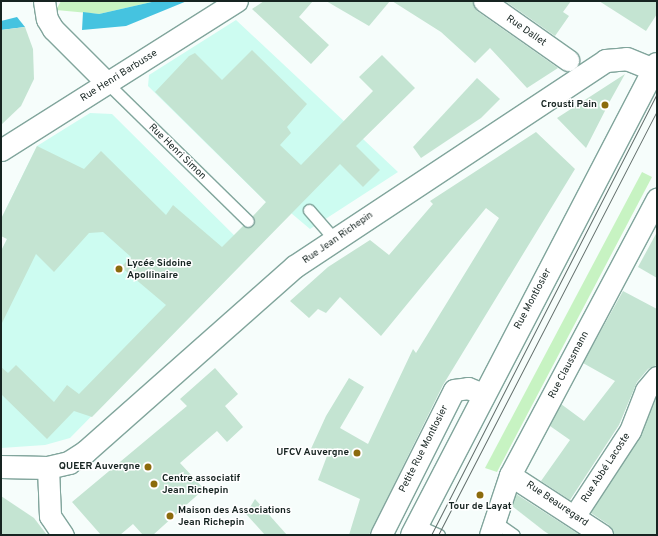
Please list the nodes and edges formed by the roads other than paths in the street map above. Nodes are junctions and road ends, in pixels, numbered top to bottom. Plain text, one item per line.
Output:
1 (237, 1) edge
2 (484, 1) edge
3 (40, 4) edge
4 (568, 60) dead end
5 (655, 67) edge
6 (107, 83) junction
7 (1, 150) edge
8 (657, 199) edge
9 (309, 210) dead end
10 (248, 221) dead end
11 (335, 240) junction
12 (657, 377) edge
13 (483, 394) junction
14 (1, 467) edge
15 (48, 468) junction
16 (510, 474) junction
17 (575, 514) junction
18 (492, 528) edge
19 (414, 530) edge
20 (64, 535) edge
21 (381, 535) edge
22 (439, 535) edge
23 (514, 535) edge
24 (602, 535) edge

1 - 6 street, Rue Henri Barbusse
2 - 4 street, Rue Dallet
3 - 6 street
5 - 11 street, Rue Jean Richepin
5 - 13 street, Rue Montlosier
6 - 7 street, Rue Henri Barbusse
6 - 10 lane, Rue Henri Simon
8 - 16 street, Rue Claussmann
9 - 11 lane
11 - 15 street, Rue Jean Richepin
12 - 17 street, Rue Abbé Lacoste
13 - 19 street, Rue Montlosier
13 - 21 street, Petite Rue Montlosier
14 - 15 street, Rue Jean Richepin
15 - 20 street
16 - 17 street, Rue Beauregard
16 - 18 street, Rue Claussmann
17 - 24 street, Rue Beauregard
18 - 23 lane
19 - 22 lane

